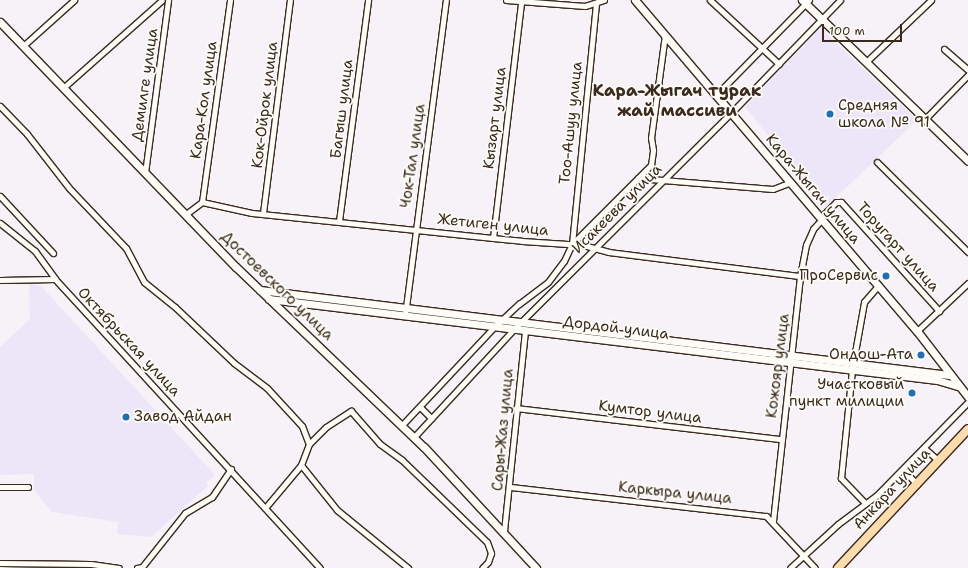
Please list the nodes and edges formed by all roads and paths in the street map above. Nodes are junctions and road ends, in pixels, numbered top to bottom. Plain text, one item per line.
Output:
1 (74, 0) edge
2 (162, 0) edge
3 (168, 0) edge
4 (230, 0) edge
5 (290, 0) edge
6 (368, 0) edge
7 (446, 0) edge
8 (506, 0) edge
9 (604, 0) edge
10 (635, 0) edge
11 (710, 0) edge
12 (840, 0) edge
13 (931, 0) edge
14 (805, 1) edge
15 (521, 2) junction
16 (596, 4) junction
17 (822, 19) junction
18 (0, 22) edge
19 (665, 35) junction
20 (23, 46) junction
21 (761, 48) junction
22 (944, 49) dead end
23 (866, 62) junction
24 (779, 64) junction
25 (968, 70) edge
26 (968, 75) edge
27 (63, 88) junction
28 (716, 95) junction
29 (0, 106) edge
30 (731, 113) junction
31 (925, 119) junction
32 (968, 161) edge
33 (877, 162) dead end
34 (145, 173) junction
35 (638, 178) junction
36 (664, 180) junction
37 (791, 182) junction
38 (0, 196) edge
39 (202, 202) junction
40 (263, 213) junction
41 (186, 214) junction
42 (821, 218) junction
43 (339, 221) junction
44 (0, 223) edge
45 (416, 229) junction
46 (493, 238) junction
47 (572, 244) junction
48 (595, 248) junction
49 (968, 252) edge
50 (53, 253) dead end
51 (800, 276) junction
52 (55, 279) junction
53 (0, 280) edge
54 (968, 283) edge
55 (878, 286) junction
56 (260, 290) junction
57 (276, 292) junction
58 (269, 299) junction
59 (288, 300) junction
60 (939, 311) junction
61 (283, 312) junction
62 (405, 312) junction
63 (502, 320) junction
64 (524, 322) junction
65 (495, 326) junction
66 (515, 328) junction
67 (525, 330) junction
68 (917, 331) junction
69 (791, 358) junction
70 (852, 366) junction
71 (946, 367) junction
72 (940, 373) junction
73 (949, 375) junction
74 (958, 386) junction
75 (968, 397) edge
76 (968, 402) edge
77 (420, 407) junction
78 (516, 408) junction
79 (432, 418) junction
80 (402, 425) junction
81 (968, 429) edge
82 (414, 437) junction
83 (781, 440) junction
84 (309, 444) junction
85 (924, 448) junction
86 (938, 460) junction
87 (301, 465) junction
88 (231, 470) junction
89 (903, 470) junction
90 (917, 484) junction
91 (0, 487) edge
92 (28, 487) dead end
93 (511, 487) junction
94 (864, 503) junction
95 (265, 508) junction
96 (773, 521) junction
97 (504, 532) junction
98 (803, 556) junction
99 (0, 563) edge
100 (119, 568) edge
101 (137, 568) edge
102 (320, 568) edge
103 (408, 568) edge
104 (482, 568) edge
105 (536, 568) edge
106 (790, 568) edge
107 (815, 568) edge
108 (838, 568) edge

1 - 20 street
2 - 27 street
3 - 34 street, Демилге улица
4 - 39 street, Кара-Кол улица
5 - 40 street, Кок-Ойрок улица
6 - 43 street, Багыш улица
7 - 45 street, Чок-Тал улица
8 - 15 street
9 - 16 street
10 - 19 street, Кара-Жыгач улица
11 - 21 street
12 - 17 street, Исакеева улица
13 - 23 street
14 - 17 street
14 - 21 street
15 - 16 street
15 - 46 street, Кызарт улица
16 - 47 street, Тоо-Ашуу улица
17 - 23 street
17 - 24 street, Исакеева улица
18 - 20 street, Достоевского улица
19 - 28 street, Кара-Жыгач улица
19 - 35 street, Исакеева улица
20 - 27 street, Достоевского улица
21 - 24 street
21 - 28 street
22 - 25 street
23 - 31 street
24 - 30 street, Исакеева улица
26 - 31 street
27 - 34 street, Достоевского улица
28 - 30 street, Кара-Жыгач улица
29 - 84 street
30 - 36 street, Исакеева улица
30 - 37 street, Кара-Жыгач улица
31 - 32 street
33 - 49 street
34 - 41 street, Достоевского улица
35 - 36 street
35 - 47 street, Исакеева улица
36 - 37 street
36 - 48 street, Исакеева улица
37 - 42 street, Кара-Жыгач улица
38 - 50 street
39 - 40 street, Жетиген улица
39 - 41 street
40 - 43 street, Жетиген улица
41 - 56 street, Достоевского улица
42 - 51 street, Кожояр улица
42 - 55 street, Кара-Жыгач улица
42 - 60 street, Торугарт улица
43 - 45 street, Жетиген улица
44 - 52 street, Октябрьская улица
45 - 46 street, Жетиген улица
45 - 62 street, Чок-Тал улица
46 - 47 street, Жетиген улица
47 - 48 street, Жетиген улица
47 - 63 street, Исакеева улица
48 - 51 street, Жетиген улица
48 - 64 street, Исакеева улица
51 - 69 street, Кожояр улица
52 - 53 street
52 - 88 street, Октябрьская улица
54 - 60 street
55 - 68 street, Кара-Жыгач улица
55 - 70 street
56 - 57 street, Дордой улица
56 - 58 street, Достоевского улица
57 - 58 street
57 - 62 street, Дордой улица
58 - 59 street, Дордой улица
58 - 61 street, Достоевского улица
59 - 61 street
59 - 62 street, Дордой улица
60 - 68 street
61 - 80 street, Достоевского улица
62 - 63 street, Дордой улица
62 - 65 street, Дордой улица
63 - 64 street, Дордой улица
63 - 65 street, Исакеева улица
64 - 66 street, Исакеева улица
64 - 69 street, Дордой улица
65 - 66 street, Дордой улица
65 - 77 street, Исакеева улица
66 - 67 street, Дордой улица
66 - 79 street, Исакеева улица
67 - 69 street, Дордой улица
67 - 78 street, Сары-Жаз улица
68 - 71 street, Кара-Жыгач улица
69 - 70 street, Дордой улица
69 - 83 street, Кожояр улица
70 - 72 street, Дордой улица
70 - 74 street, Дордой улица
70 - 94 street
71 - 72 street
71 - 73 street, Кара-Жыгач улица
72 - 73 street, Дордой улица
73 - 74 street, Кара-Жыгач улица
74 - 75 street, Кара-Жыгач улица
76 - 85 street
77 - 79 street
77 - 80 street, Исакеева улица
78 - 83 street, Кумтор улица
78 - 93 street, Сары-Жаз улица
79 - 82 street, Исакеева улица
80 - 82 street, Достоевского улица
81 - 86 main road, Анкара улица
82 - 97 street, Достоевского улица
83 - 96 street, Кожояр улица
84 - 87 street
84 - 104 street
85 - 86 street
85 - 89 street
86 - 90 main road, Анкара улица
87 - 95 street
87 - 103 street
88 - 95 street, Октябрьская улица
88 - 101 street
89 - 90 street
89 - 94 street
90 - 108 main road, Анкара улица
91 - 92 street
93 - 96 street, Каркыра улица
93 - 97 street, Сары-Жаз улица
94 - 98 street
95 - 102 street, Октябрьская улица
96 - 98 street
97 - 105 street, Достоевского улица
98 - 106 street
98 - 107 street
99 - 100 street

